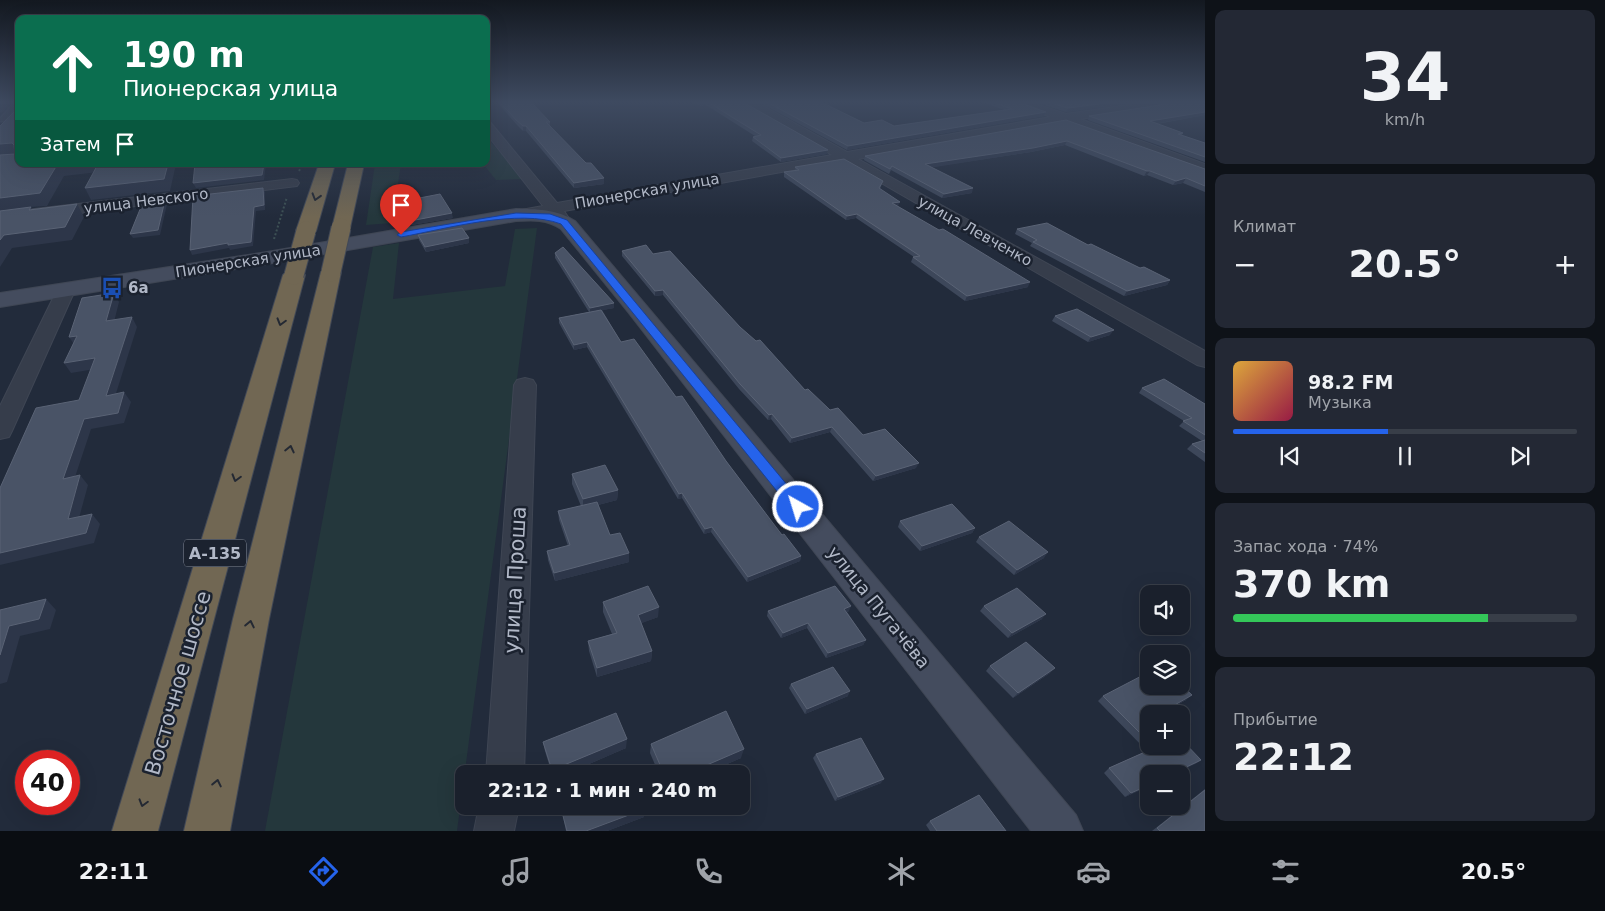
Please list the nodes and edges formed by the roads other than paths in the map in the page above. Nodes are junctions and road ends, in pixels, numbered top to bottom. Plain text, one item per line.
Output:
1 (498, 140) edge
2 (816, 140) edge
3 (938, 140) edge
4 (1125, 140) edge
5 (844, 156) junction
6 (326, 167) edge
7 (355, 167) edge
8 (1205, 169) edge
9 (292, 184) road end
10 (558, 215) junction
11 (0, 218) edge
12 (281, 267) junction
13 (66, 290) junction
14 (0, 300) edge
15 (1205, 360) edge
16 (525, 385) dead end
17 (0, 431) edge
18 (504, 765) edge
19 (497, 815) edge
20 (135, 831) edge
21 (207, 831) edge
22 (494, 831) edge
23 (1060, 831) edge

1 - 10 street, улица Пугачёва
2 - 5 street, улица Левченко
3 - 5 street, Пионерская улица
4 - 8 street
5 - 10 street, Пионерская улица
5 - 15 street, улица Левченко
6 -> 12 highway, А-135, bridge
21 -> 7 highway, А-135, bridge
9 - 11 street, улица Невского
10 - 12 street, Пионерская улица
10 - 23 street, улица Пугачёва
12 - 13 street, Пионерская улица
12 -> 20 highway, Восточное шоссе / А-135
13 - 14 street, Пионерская улица
13 - 17 street
16 - 18 street, улица Проша
19 - 22 street

